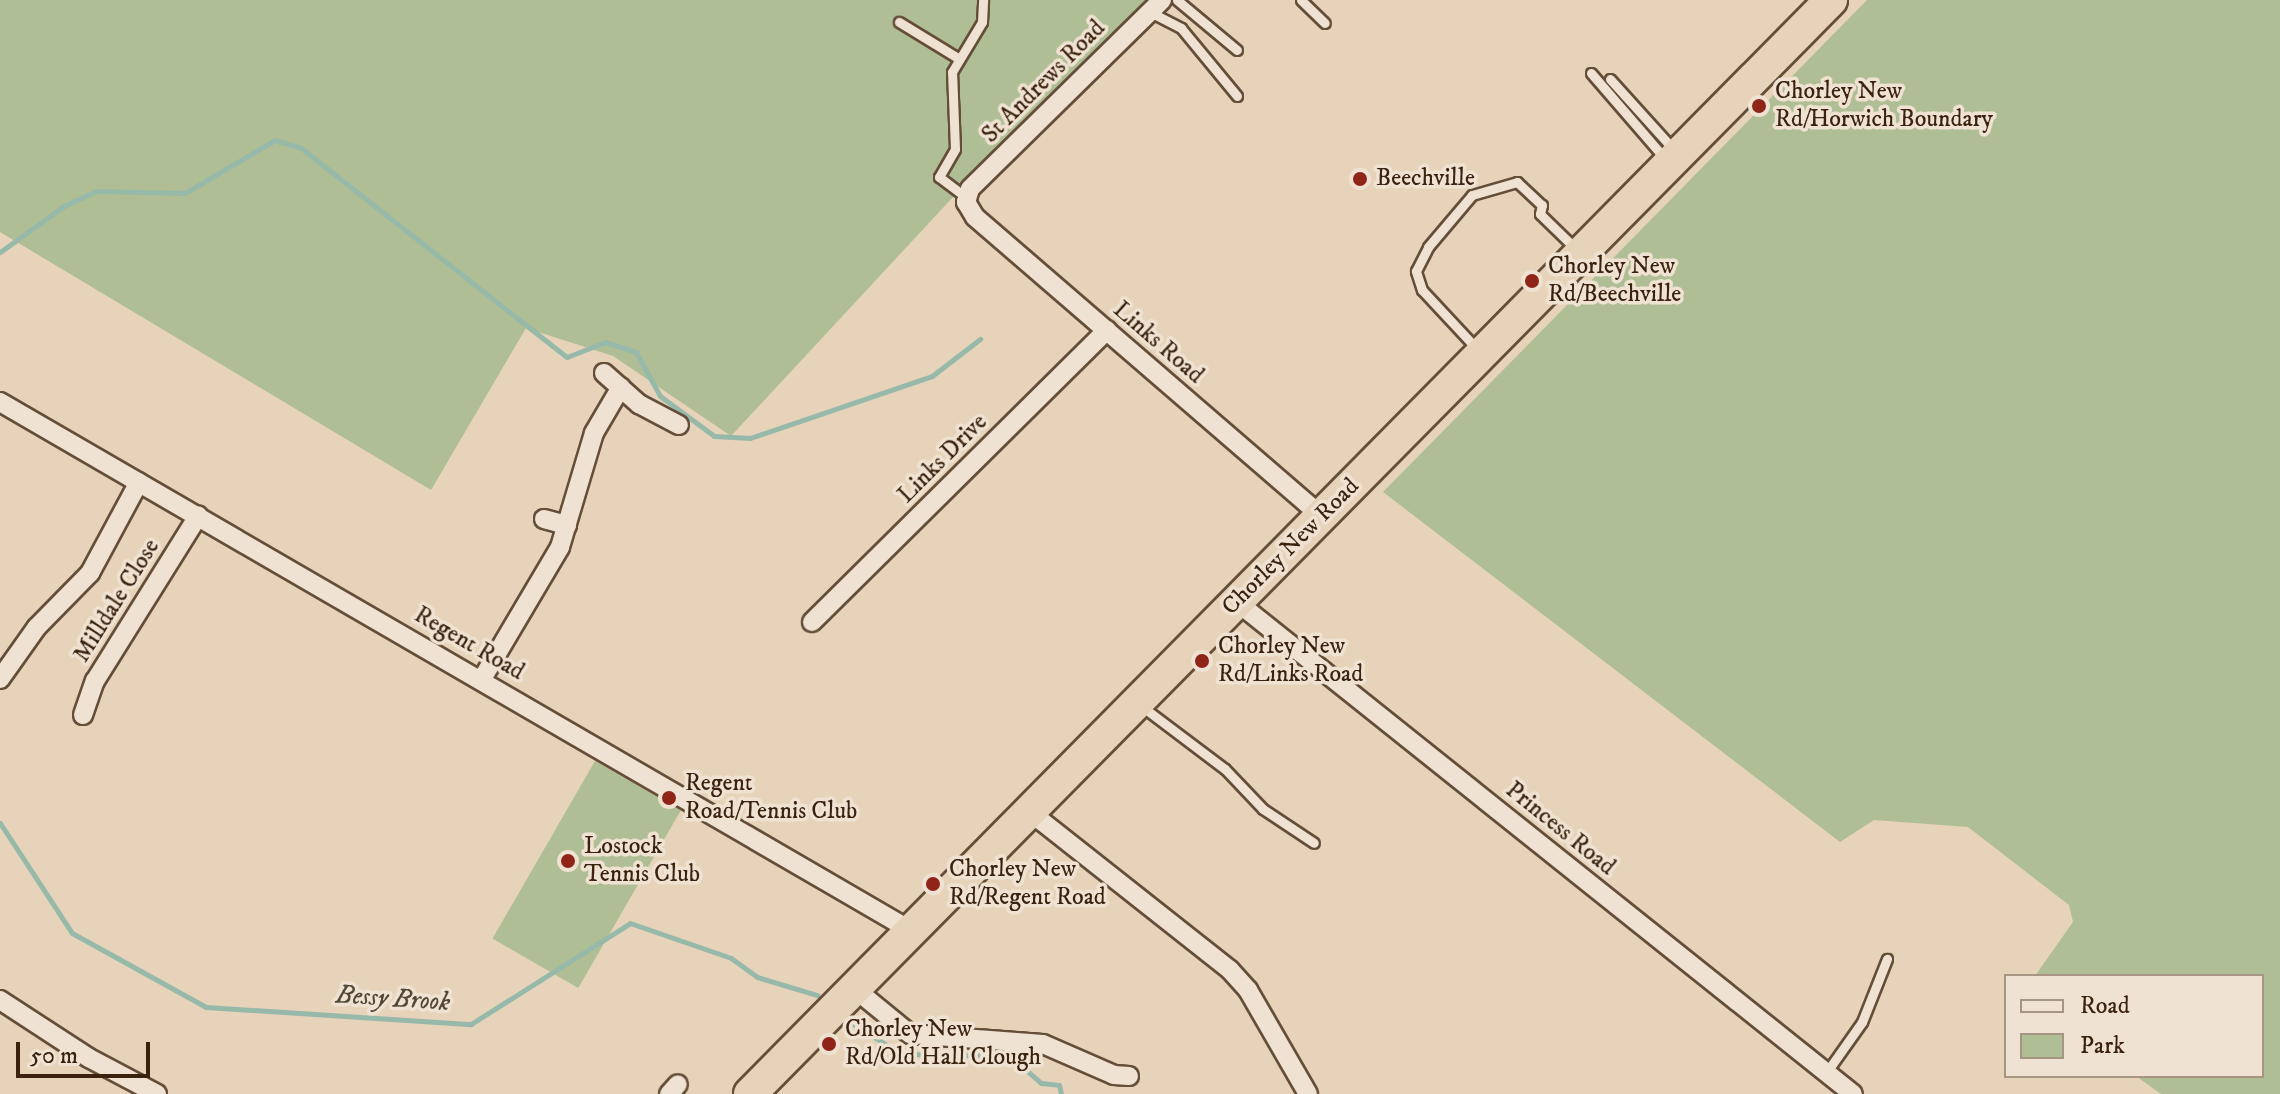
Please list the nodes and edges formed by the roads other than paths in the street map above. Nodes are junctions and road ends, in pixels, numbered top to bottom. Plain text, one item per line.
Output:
1 (983, 0) edge
2 (1177, 0) edge
3 (1301, 0) edge
4 (1831, 0) edge
5 (1156, 6) edge
6 (899, 22) dead end
7 (1325, 23) dead end
8 (1237, 50) dead end
9 (958, 58) junction
10 (1591, 73) dead end
11 (1610, 79) dead end
12 (1237, 96) dead end
13 (1674, 159) junction
14 (967, 200) junction
15 (1580, 253) junction
16 (1107, 330) junction
17 (1481, 353) junction
18 (604, 373) dead end
19 (621, 387) junction
20 (0, 402) edge
21 (679, 425) dead end
22 (139, 482) junction
23 (198, 516) junction
24 (1322, 516) junction
25 (544, 519) dead end
26 (567, 525) junction
27 (1237, 602) junction
28 (812, 622) dead end
29 (0, 679) edge
30 (482, 679) junction
31 (1137, 703) junction
32 (83, 715) dead end
33 (1030, 812) junction
34 (1314, 843) dead end
35 (912, 931) junction
36 (1887, 959) dead end
37 (855, 989) junction
38 (0, 1000) edge
39 (1826, 1073) junction
40 (1132, 1076) dead end
41 (157, 1094) edge
42 (750, 1094) edge
43 (1308, 1094) edge
44 (1853, 1094) edge

1 - 9 lane
2 - 8 lane
3 - 7 lane
4 - 13 highway, Chorley New Road
5 - 12 lane
5 - 14 street, St Andrews Road
6 - 9 lane
9 - 14 lane
10 - 13 lane
11 - 13 lane
13 - 15 highway, Chorley New Road
14 - 16 street, Links Road
15 - 17 highway, Chorley New Road
15 - 17 lane
16 - 24 street, Links Road
16 - 28 street, Links Drive
17 - 24 highway, Chorley New Road
18 - 19 street
19 - 21 street
19 - 26 street
20 - 22 street, Regent Road
22 - 23 street, Regent Road
22 - 29 street
23 - 30 street, Regent Road
23 - 32 street, Milldale Close
24 - 27 highway, Chorley New Road
25 - 26 street
26 - 30 street
27 - 31 highway, Chorley New Road
27 - 39 street, Princess Road
30 - 35 street, Regent Road
31 - 33 highway, Chorley New Road
31 - 34 lane
33 - 35 highway, Chorley New Road
33 - 43 street
35 - 37 highway, Chorley New Road
36 - 39 lane
37 - 40 street
37 - 42 highway, Chorley New Road
38 - 41 street
39 - 44 street, Princess Road

